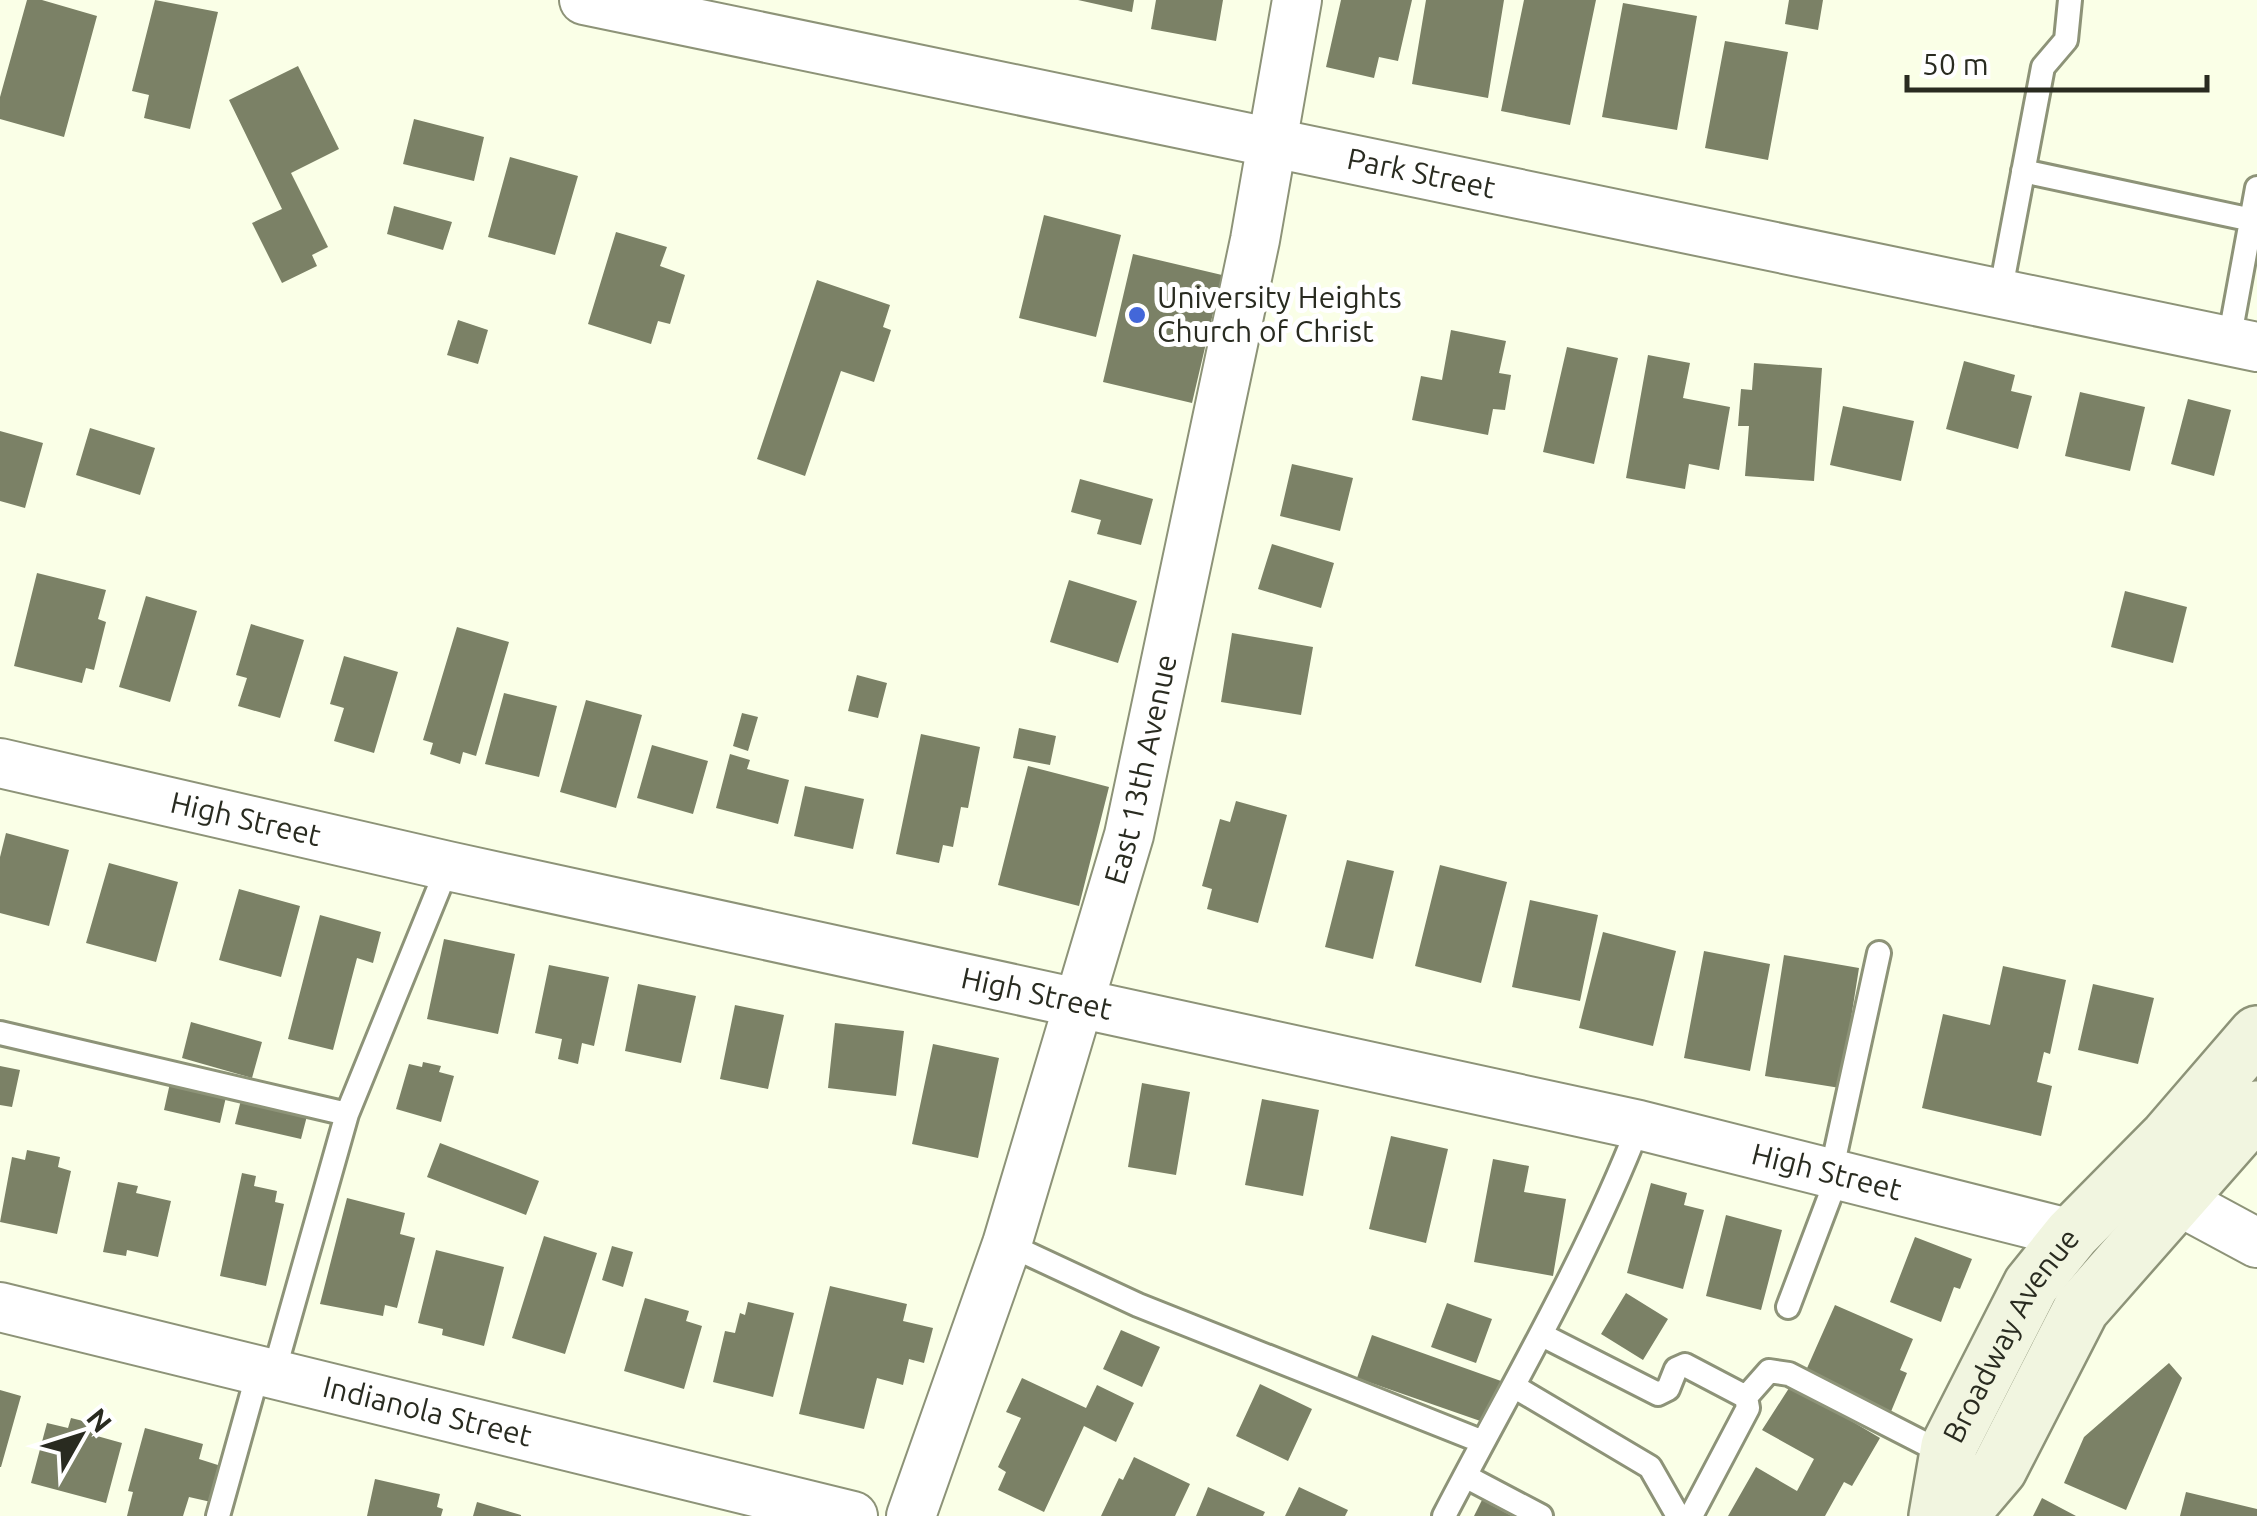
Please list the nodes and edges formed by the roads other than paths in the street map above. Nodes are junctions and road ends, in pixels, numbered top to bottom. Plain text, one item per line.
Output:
1 (584, 0) edge
2 (1297, 0) edge
3 (2070, 0) edge
4 (1272, 143) junction
5 (2023, 171) junction
6 (2257, 188) edge
7 (2254, 220) edge
8 (2000, 294) junction
9 (2243, 344) edge
10 (0, 763) edge
11 (448, 866) junction
12 (1879, 953) dead end
13 (1079, 1005) junction
14 (0, 1033) edge
15 (2257, 1034) edge
16 (2257, 1109) edge
17 (347, 1114) junction
18 (1638, 1125) junction
19 (1835, 1174) junction
20 (2179, 1202) junction
21 (2072, 1234) junction
22 (2257, 1243) edge
23 (1007, 1244) junction
24 (0, 1306) edge
25 (1788, 1308) dead end
26 (1542, 1335) junction
27 (266, 1371) junction
28 (1515, 1387) junction
29 (1746, 1397) junction
30 (1483, 1442) junction
31 (1947, 1455) junction
32 (1465, 1476) junction
33 (218, 1516) edge
34 (853, 1516) edge
35 (911, 1516) edge
36 (1444, 1516) edge
37 (1541, 1516) edge
38 (1678, 1516) edge
39 (1691, 1516) edge
40 (1938, 1516) edge
41 (1959, 1516) edge

1 - 4 street, Park Street
2 - 4 street, East 13th Avenue
3 - 5 lane
4 - 8 street, Park Street
4 - 13 street, East 13th Avenue
5 - 7 lane
5 - 8 lane
6 - 7 lane
7 - 9 lane
8 - 9 street, Park Street
10 - 11 street, High Street
11 - 13 street, High Street
11 - 17 lane
12 - 19 lane
13 - 18 street, High Street
13 - 23 street, East 13th Avenue
14 - 17 lane
15 - 21 street, Broadway Avenue
16 - 20 street, Broadway Avenue
17 - 27 lane
18 - 19 street, High Street
18 - 26 lane
19 - 21 street, High Street
19 - 25 lane
20 - 22 street
20 - 41 street, Broadway Avenue
21 - 31 street, Broadway Avenue
23 - 30 lane
23 - 35 street, East 13th Avenue
24 - 27 street, Indianola Street
26 - 28 lane
26 - 29 lane
27 - 33 lane
27 - 34 street, Indianola Street
28 - 30 lane
28 - 38 lane
29 - 31 lane
29 - 39 lane
30 - 32 lane
31 - 40 street, Broadway Avenue
32 - 36 lane
32 - 37 lane

